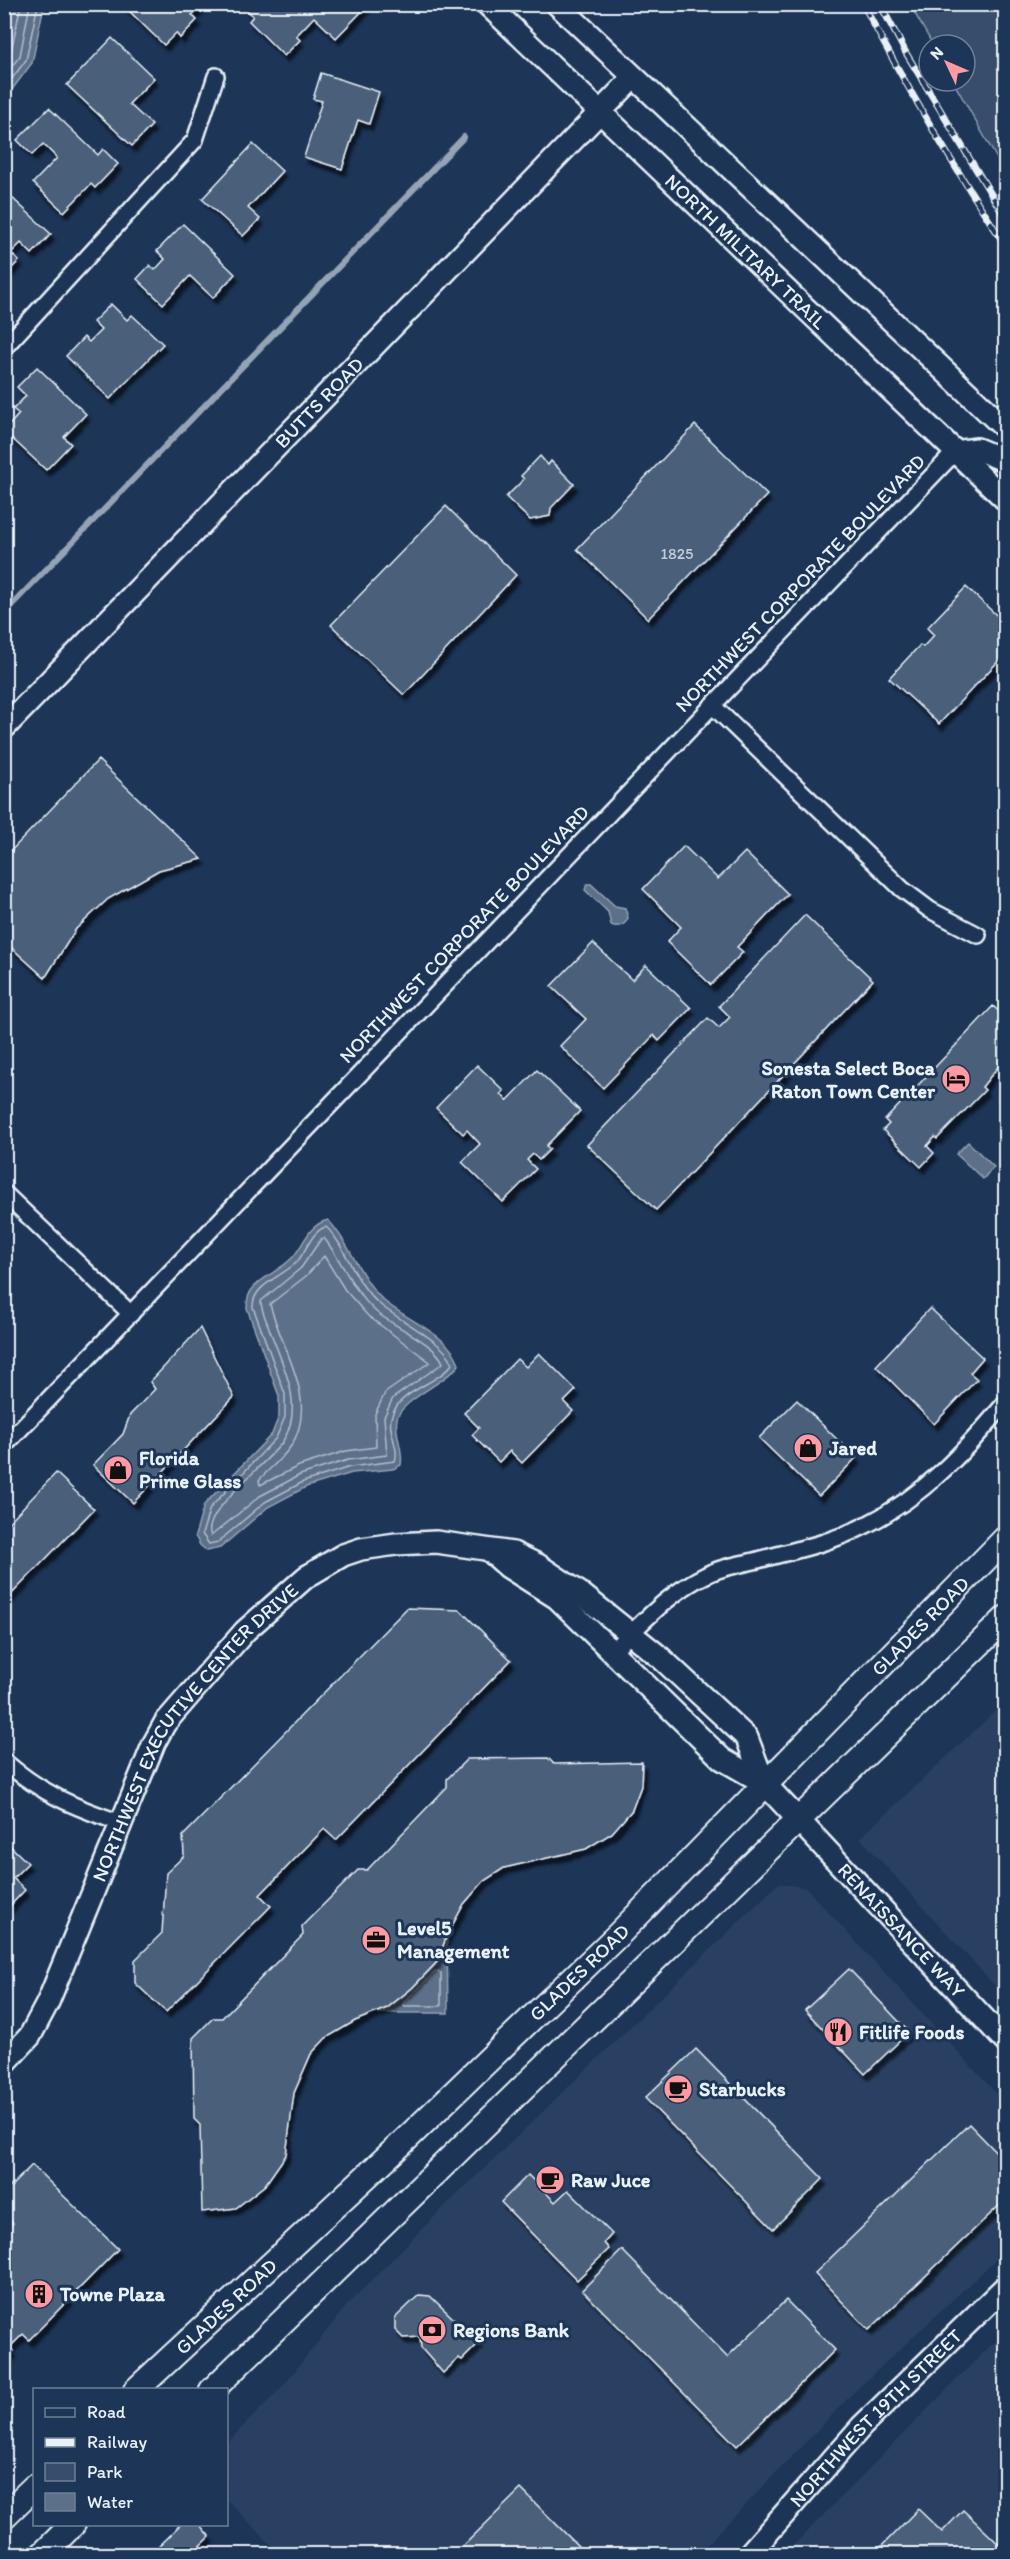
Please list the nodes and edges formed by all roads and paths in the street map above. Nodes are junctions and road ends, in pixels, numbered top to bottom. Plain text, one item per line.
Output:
1 (487, 4) edge
2 (557, 4) edge
3 (216, 76) dead end
4 (633, 78) junction
5 (600, 113) junction
6 (4, 348) edge
7 (1005, 429) edge
8 (955, 452) junction
9 (1005, 461) edge
10 (1005, 500) edge
11 (712, 705) junction
12 (4, 728) edge
13 (978, 935) dead end
14 (4, 1192) edge
15 (131, 1314) junction
16 (1005, 1402) edge
17 (4, 1446) edge
18 (1005, 1538) edge
19 (491, 1552) junction
20 (1005, 1618) edge
21 (626, 1638) junction
22 (4, 1761) edge
23 (764, 1784) junction
24 (798, 1820) junction
25 (121, 1823) junction
26 (1005, 2042) edge
27 (4, 2064) edge
28 (1005, 2286) edge
29 (138, 2388) edge
30 (214, 2388) edge
31 (33, 2488) edge
32 (4, 2516) edge
33 (72, 2526) edge
34 (43, 2554) edge
35 (749, 2554) edge

1 - 5 street, NORTH MILITARY TRAIL
2 - 4 street
3 - 6 street
4 - 5 street, BUTTS ROAD
4 - 7 street
5 - 8 street, NORTH MILITARY TRAIL
5 - 12 street, BUTTS ROAD
8 - 9 street
8 - 10 street, NORTH MILITARY TRAIL
8 - 11 street, NORTHWEST CORPORATE BOULEVARD
11 - 13 street
11 - 15 street, NORTHWEST CORPORATE BOULEVARD
14 - 15 street
15 - 17 street, NORTHWEST CORPORATE BOULEVARD
16 - 21 street
18 - 23 main road, GLADES ROAD
19 - 21 street, NORTHWEST EXECUTIVE CENTER DRIVE
19 - 23 street, NORTHWEST EXECUTIVE CENTER DRIVE
19 - 25 street, NORTHWEST EXECUTIVE CENTER DRIVE
20 - 24 main road
21 - 23 street, NORTHWEST EXECUTIVE CENTER DRIVE
22 - 25 street
23 - 24 street, NORTHWEST EXECUTIVE CENTER DRIVE
23 - 29 main road, GLADES ROAD
24 - 26 street, RENAISSANCE WAY
24 - 30 main road
25 - 27 street, NORTHWEST EXECUTIVE CENTER DRIVE
28 - 35 street, NORTHWEST 19TH STREET
31 - 32 main road
33 - 34 main road

